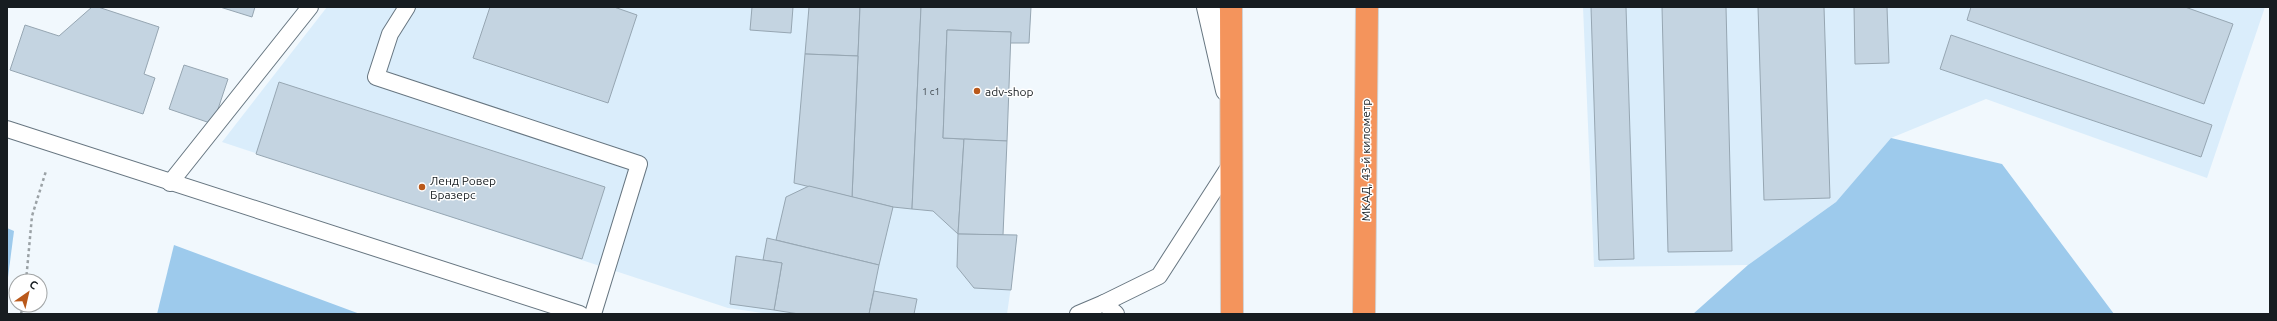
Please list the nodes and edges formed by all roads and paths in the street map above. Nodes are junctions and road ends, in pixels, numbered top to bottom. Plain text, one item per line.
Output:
1 (310, 7) edge
2 (407, 7) edge
3 (1208, 7) edge
4 (1231, 7) edge
5 (1367, 7) edge
6 (1232, 110) junction
7 (7, 129) edge
8 (54, 146) junction
9 (1231, 164) junction
10 (170, 183) junction
11 (27, 273) edge
12 (1104, 304) junction
13 (580, 314) edge
14 (593, 314) edge
15 (1078, 314) edge
16 (1116, 314) edge
17 (1232, 314) edge
18 (1364, 314) edge

1 - 10 lane
2 - 14 lane
3 - 6 street
4 - 6 highway
5 - 18 highway, МКАД, 43-й километр
6 - 9 highway
7 - 8 lane
8 - 10 lane
8 - 11 path
9 - 12 lane
9 - 17 highway
10 - 13 lane
12 - 15 lane
12 - 16 lane

